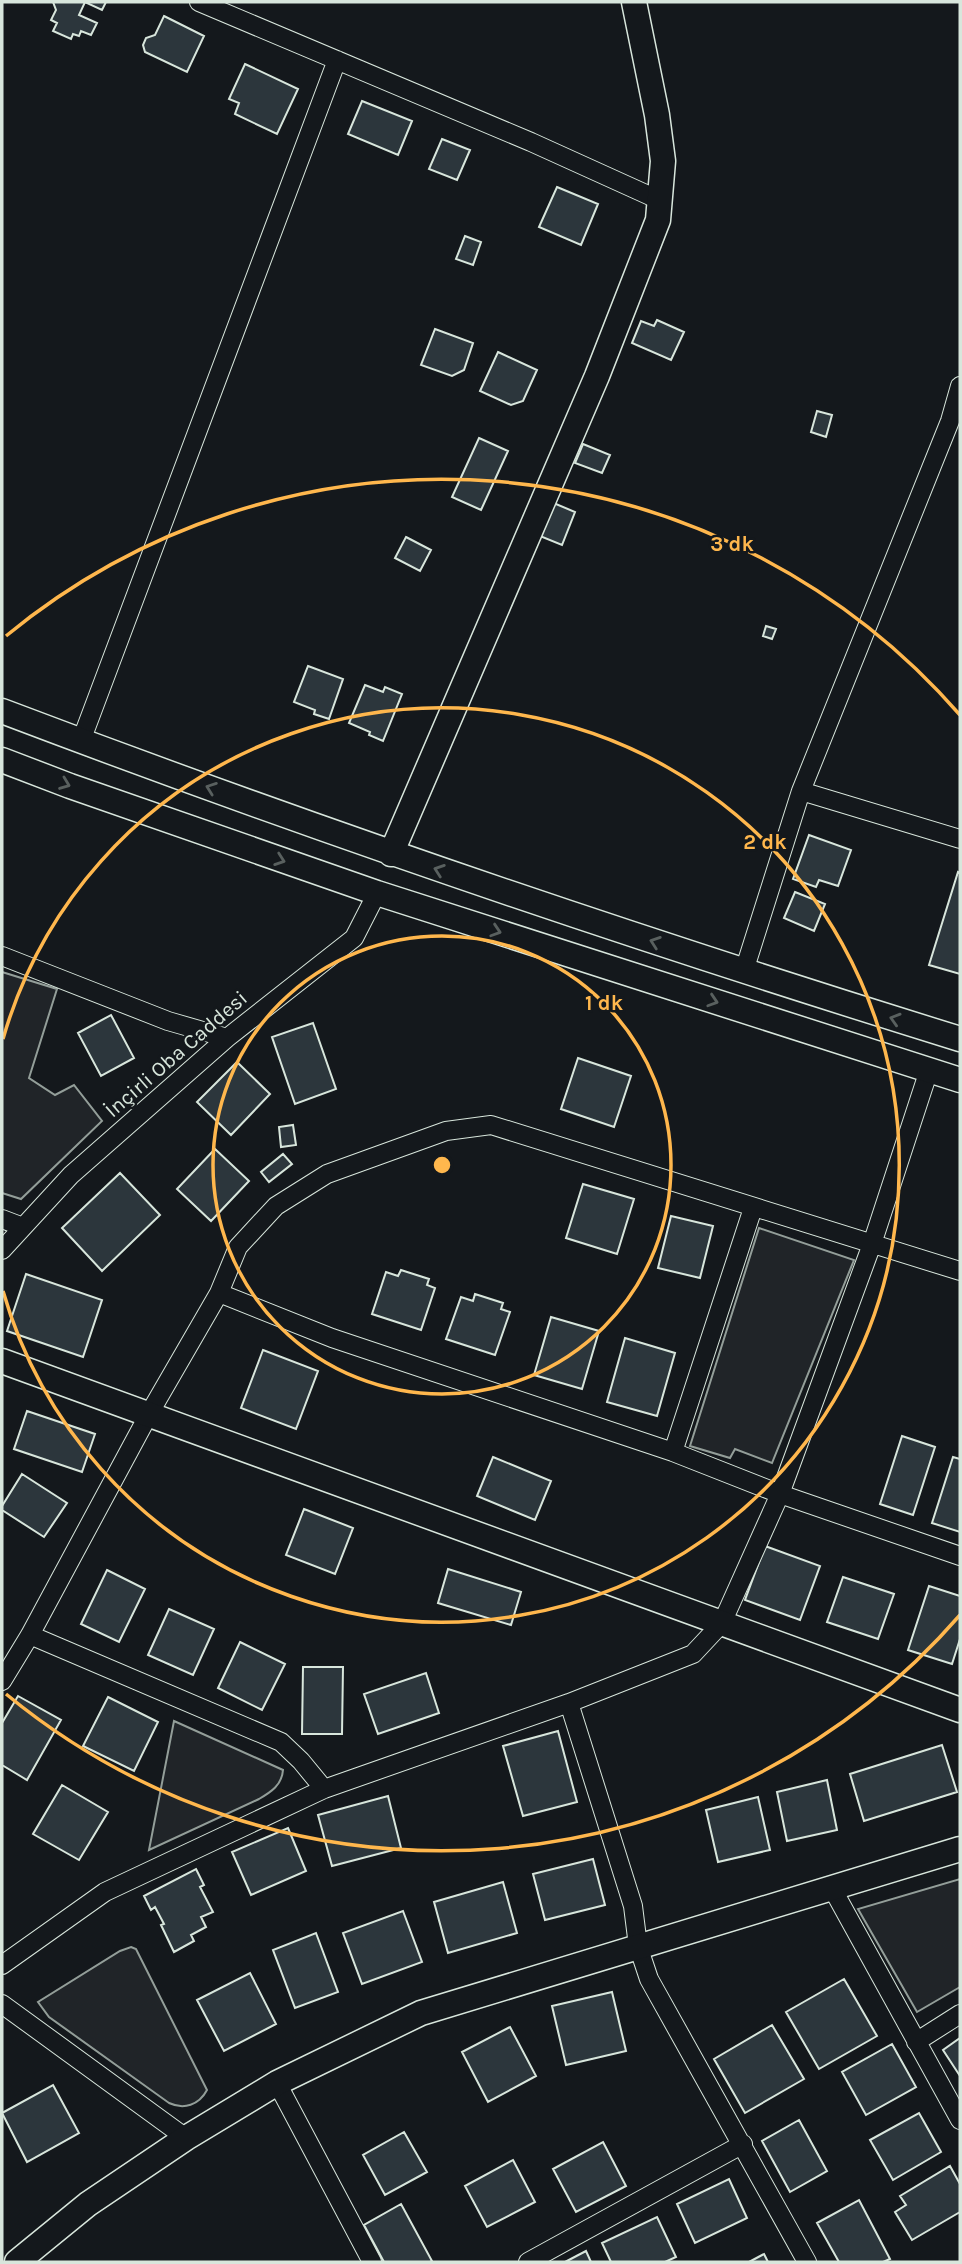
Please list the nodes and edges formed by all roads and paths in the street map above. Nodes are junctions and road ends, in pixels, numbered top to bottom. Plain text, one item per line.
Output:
1 (199, 2) edge
2 (634, 2) edge
3 (337, 60) junction
4 (659, 200) junction
5 (960, 386) edge
6 (2, 711) edge
7 (81, 741) junction
8 (2, 760) edge
9 (801, 791) junction
10 (960, 839) edge
11 (391, 854) junction
12 (377, 893) junction
13 (2, 956) edge
14 (744, 971) junction
15 (227, 1038) junction
16 (960, 1039) edge
17 (929, 1070) junction
18 (960, 1080) edge
19 (753, 1208) junction
20 (2, 1219) edge
21 (23, 1227) junction
22 (872, 1244) junction
23 (2, 1250) edge
24 (960, 1271) edge
25 (219, 1293) junction
26 (2, 1361) edge
27 (149, 1414) junction
28 (673, 1452) junction
29 (780, 1494) junction
30 (960, 1556) edge
31 (722, 1623) junction
32 (30, 1635) junction
33 (2, 1681) edge
34 (569, 1703) junction
35 (960, 1710) edge
36 (324, 1789) junction
37 (960, 1849) edge
38 (832, 1888) junction
39 (638, 1946) junction
40 (2, 1965) edge
41 (2, 2004) edge
42 (960, 2014) edge
43 (916, 2042) junction
44 (277, 2083) junction
45 (960, 2120) edge
46 (186, 2138) junction
47 (743, 2144) junction
48 (17, 2262) edge
49 (372, 2262) edge
50 (528, 2262) edge
51 (807, 2262) edge

1 - 3 street
2 - 4 street
3 - 4 street
3 - 7 street
4 - 11 street
5 - 9 street
6 - 7 street
11 -> 7 street
8 -> 12 street
9 - 10 street
9 - 14 street
14 -> 11 street
12 - 15 street, İnçirli Oba Caddesi
12 -> 17 street
13 - 15 street
16 -> 14 street
15 - 21 street, İnçirli Oba Caddesi
17 - 18 street
17 - 22 street
19 - 22 street
19 - 25 street
19 - 28 street
20 - 21 street
21 - 23 street, İnçirli Oba Caddesi
22 - 24 street
22 - 29 street
25 - 27 street
25 - 28 street
26 - 27 street
27 - 31 street
27 - 32 street
28 - 29 street
29 - 30 street
29 - 31 street
31 - 34 street
31 - 35 street
32 - 33 street
32 - 36 street
34 - 36 street
34 - 39 street
36 - 40 street
37 - 38 street
38 - 39 street
38 - 43 street
39 - 44 street
39 - 47 street
41 - 46 street
42 - 43 street
43 - 45 street
44 - 46 street
44 - 49 street
46 - 48 street
47 - 50 street
47 - 51 street

